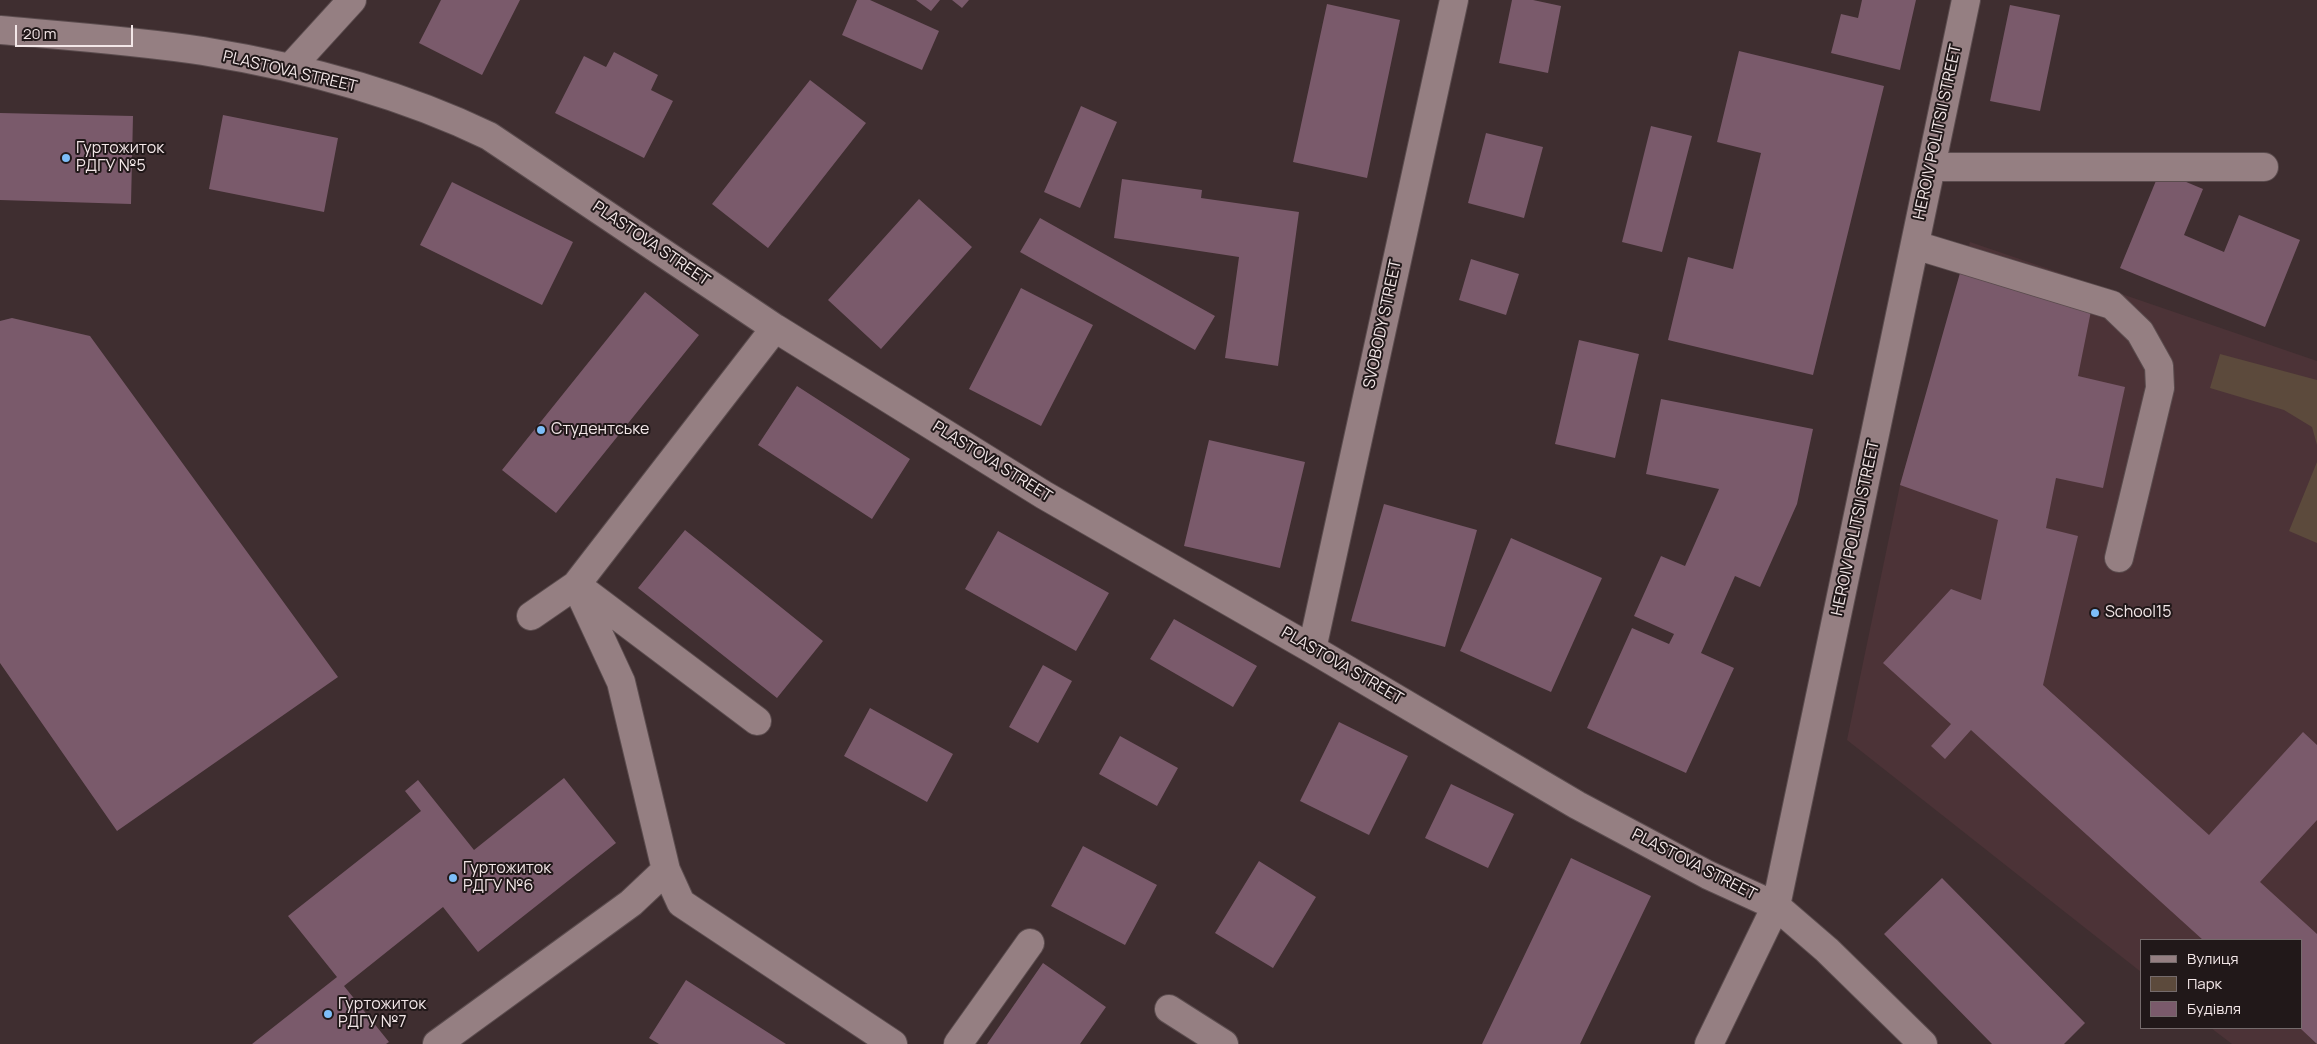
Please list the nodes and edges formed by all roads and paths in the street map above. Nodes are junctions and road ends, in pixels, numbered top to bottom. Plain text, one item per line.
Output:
1 (352, 0) edge
2 (1454, 0) edge
3 (1966, 0) edge
4 (0, 30) edge
5 (290, 68) junction
6 (1931, 167) junction
7 (2264, 167) dead end
8 (1915, 245) junction
9 (775, 328) junction
10 (2119, 558) dead end
11 (576, 585) junction
12 (530, 616) dead end
13 (1312, 649) junction
14 (757, 721) dead end
15 (666, 870) junction
16 (1776, 906) junction
17 (1030, 942) dead end
18 (1169, 1009) dead end
19 (437, 1044) edge
20 (893, 1044) edge
21 (958, 1044) edge
22 (1224, 1044) edge
23 (1709, 1044) edge
24 (1923, 1044) edge

1 - 5 street
2 - 13 street, SVOBODY STREET
3 - 6 street, HEROIV POLITSII STREET
4 - 5 street, PLASTOVA STREET
5 - 9 street, PLASTOVA STREET
6 - 7 street
6 - 8 street, HEROIV POLITSII STREET
8 - 10 street
8 - 16 street, HEROIV POLITSII STREET
9 - 11 street
9 - 13 street, PLASTOVA STREET
11 - 12 street
11 - 14 street
11 - 15 street
13 - 16 street, PLASTOVA STREET
15 - 19 street
15 - 20 street
16 - 23 street, HEROIV POLITSII STREET
16 - 24 street, PLASTOVA STREET
17 - 21 street
18 - 22 street

